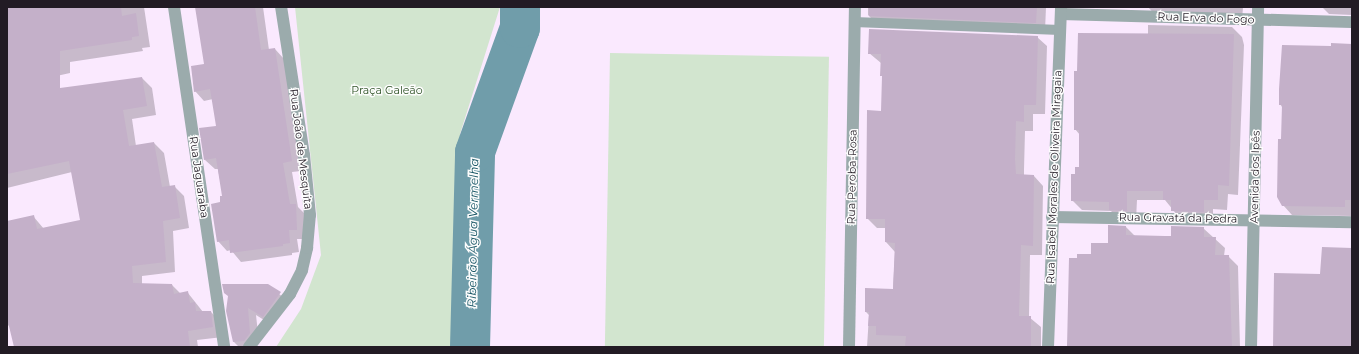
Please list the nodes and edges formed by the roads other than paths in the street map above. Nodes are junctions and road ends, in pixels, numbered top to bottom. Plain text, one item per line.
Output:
1 (174, 7) edge
2 (281, 7) edge
3 (855, 7) edge
4 (1258, 7) edge
5 (1061, 11) edge
6 (1258, 20) junction
7 (854, 22) junction
8 (1352, 22) edge
9 (1060, 30) junction
10 (1052, 217) junction
11 (1254, 219) junction
12 (1352, 222) edge
13 (224, 347) edge
14 (250, 347) edge
15 (849, 347) edge
16 (1048, 347) edge
17 (1251, 347) edge

1 - 13 street, Rua Jaguaraba
2 - 14 street, Rua João de Mesquita
3 - 7 street, Rua Peroba-Rosa
4 - 6 street, Avenida dos Ipês
5 - 6 street, Rua Erva do Fogo
5 - 9 street, Rua Isabel Morales de Oliveira Miragaia
6 - 8 street, Rua Erva do Fogo
6 - 11 street, Avenida dos Ipês
7 - 9 lane
7 - 15 street, Rua Peroba-Rosa
9 - 10 street, Rua Isabel Morales de Oliveira Miragaia
10 - 11 street, Rua Gravatá da Pedra
10 - 16 street, Rua Isabel Morales de Oliveira Miragaia
11 - 12 street, Rua Gravatá da Pedra
11 - 17 street, Avenida dos Ipês

